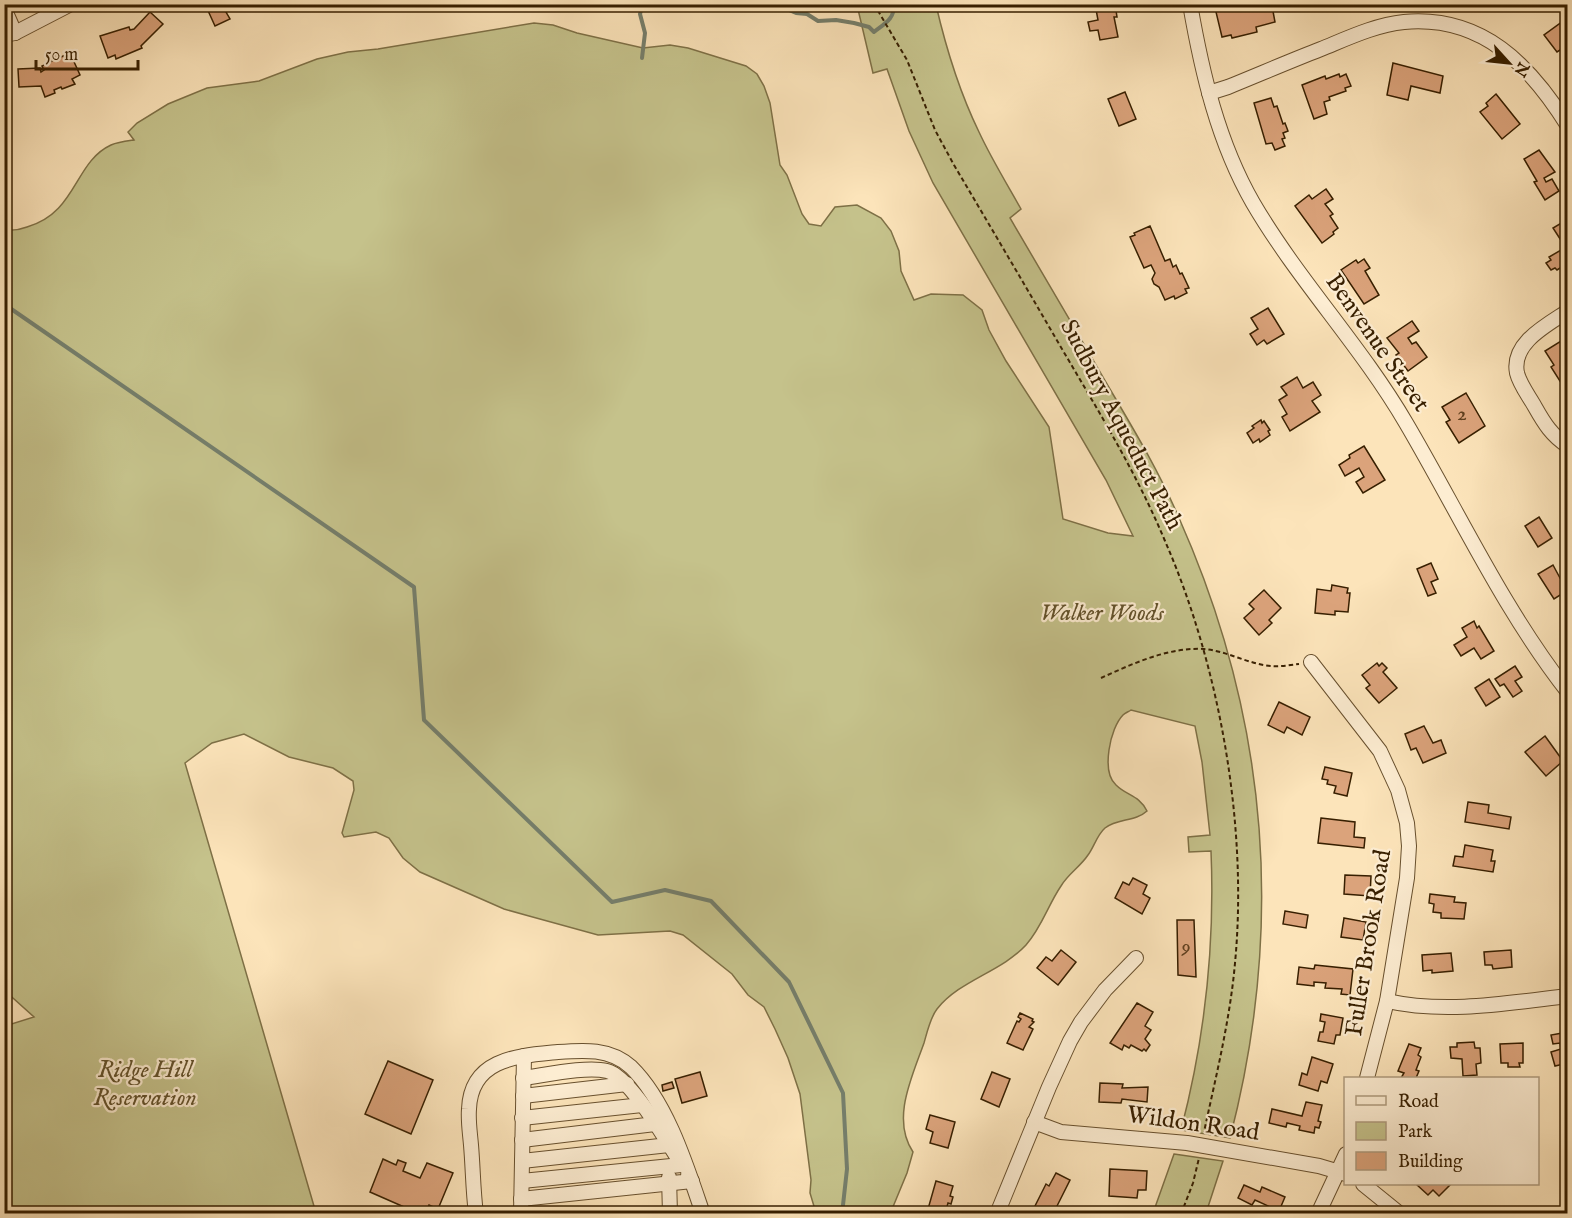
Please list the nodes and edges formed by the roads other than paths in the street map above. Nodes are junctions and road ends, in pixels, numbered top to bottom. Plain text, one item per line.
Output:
1 (71, 4) edge
2 (1190, 4) edge
3 (4, 8) edge
4 (10, 34) edge
5 (1209, 93) junction
6 (1568, 126) edge
7 (1568, 311) edge
8 (1568, 446) edge
9 (1311, 662) road end
10 (1568, 692) edge
11 (1136, 958) dead end
12 (1568, 996) edge
13 (1387, 1001) junction
14 (524, 1056) junction
15 (1367, 1077) edge
16 (523, 1078) junction
17 (627, 1084) junction
18 (523, 1096) junction
19 (642, 1105) junction
20 (522, 1118) junction
21 (1034, 1122) junction
22 (662, 1124) junction
23 (522, 1140) junction
24 (669, 1144) junction
25 (522, 1161) junction
26 (675, 1165) junction
27 (1342, 1173) edge
28 (522, 1181) junction
29 (692, 1181) junction
30 (670, 1184) junction
31 (1364, 1185) edge
32 (521, 1206) edge
33 (476, 1214) edge
34 (670, 1214) edge
35 (703, 1214) edge
36 (997, 1214) edge
37 (1318, 1214) edge
38 (1401, 1214) edge

1 - 4 street
2 - 5 street, Benvenue Street
3 - 4 street
5 - 6 street
5 - 10 street, Benvenue Street
7 - 8 street
9 - 13 street, Fuller Brook Road
11 - 21 street
12 - 13 street
13 - 15 street, Fuller Brook Road
14 - 16 street
14 - 22 street
14 - 33 street
16 - 17 street
16 - 18 street
17 - 18 street
17 - 19 street
18 - 20 street
19 - 20 street
19 - 22 street
20 - 23 street
21 - 27 street, Wildon Road
21 - 36 street
22 - 23 street
22 - 24 street
22 - 29 street
23 - 25 street
24 - 25 street
24 - 26 street
25 - 28 street
26 - 28 street
26 - 29 street
26 - 30 street
27 - 37 street
28 - 32 street
29 - 30 street
29 - 35 street
30 - 32 street
30 - 34 street
31 - 38 street

